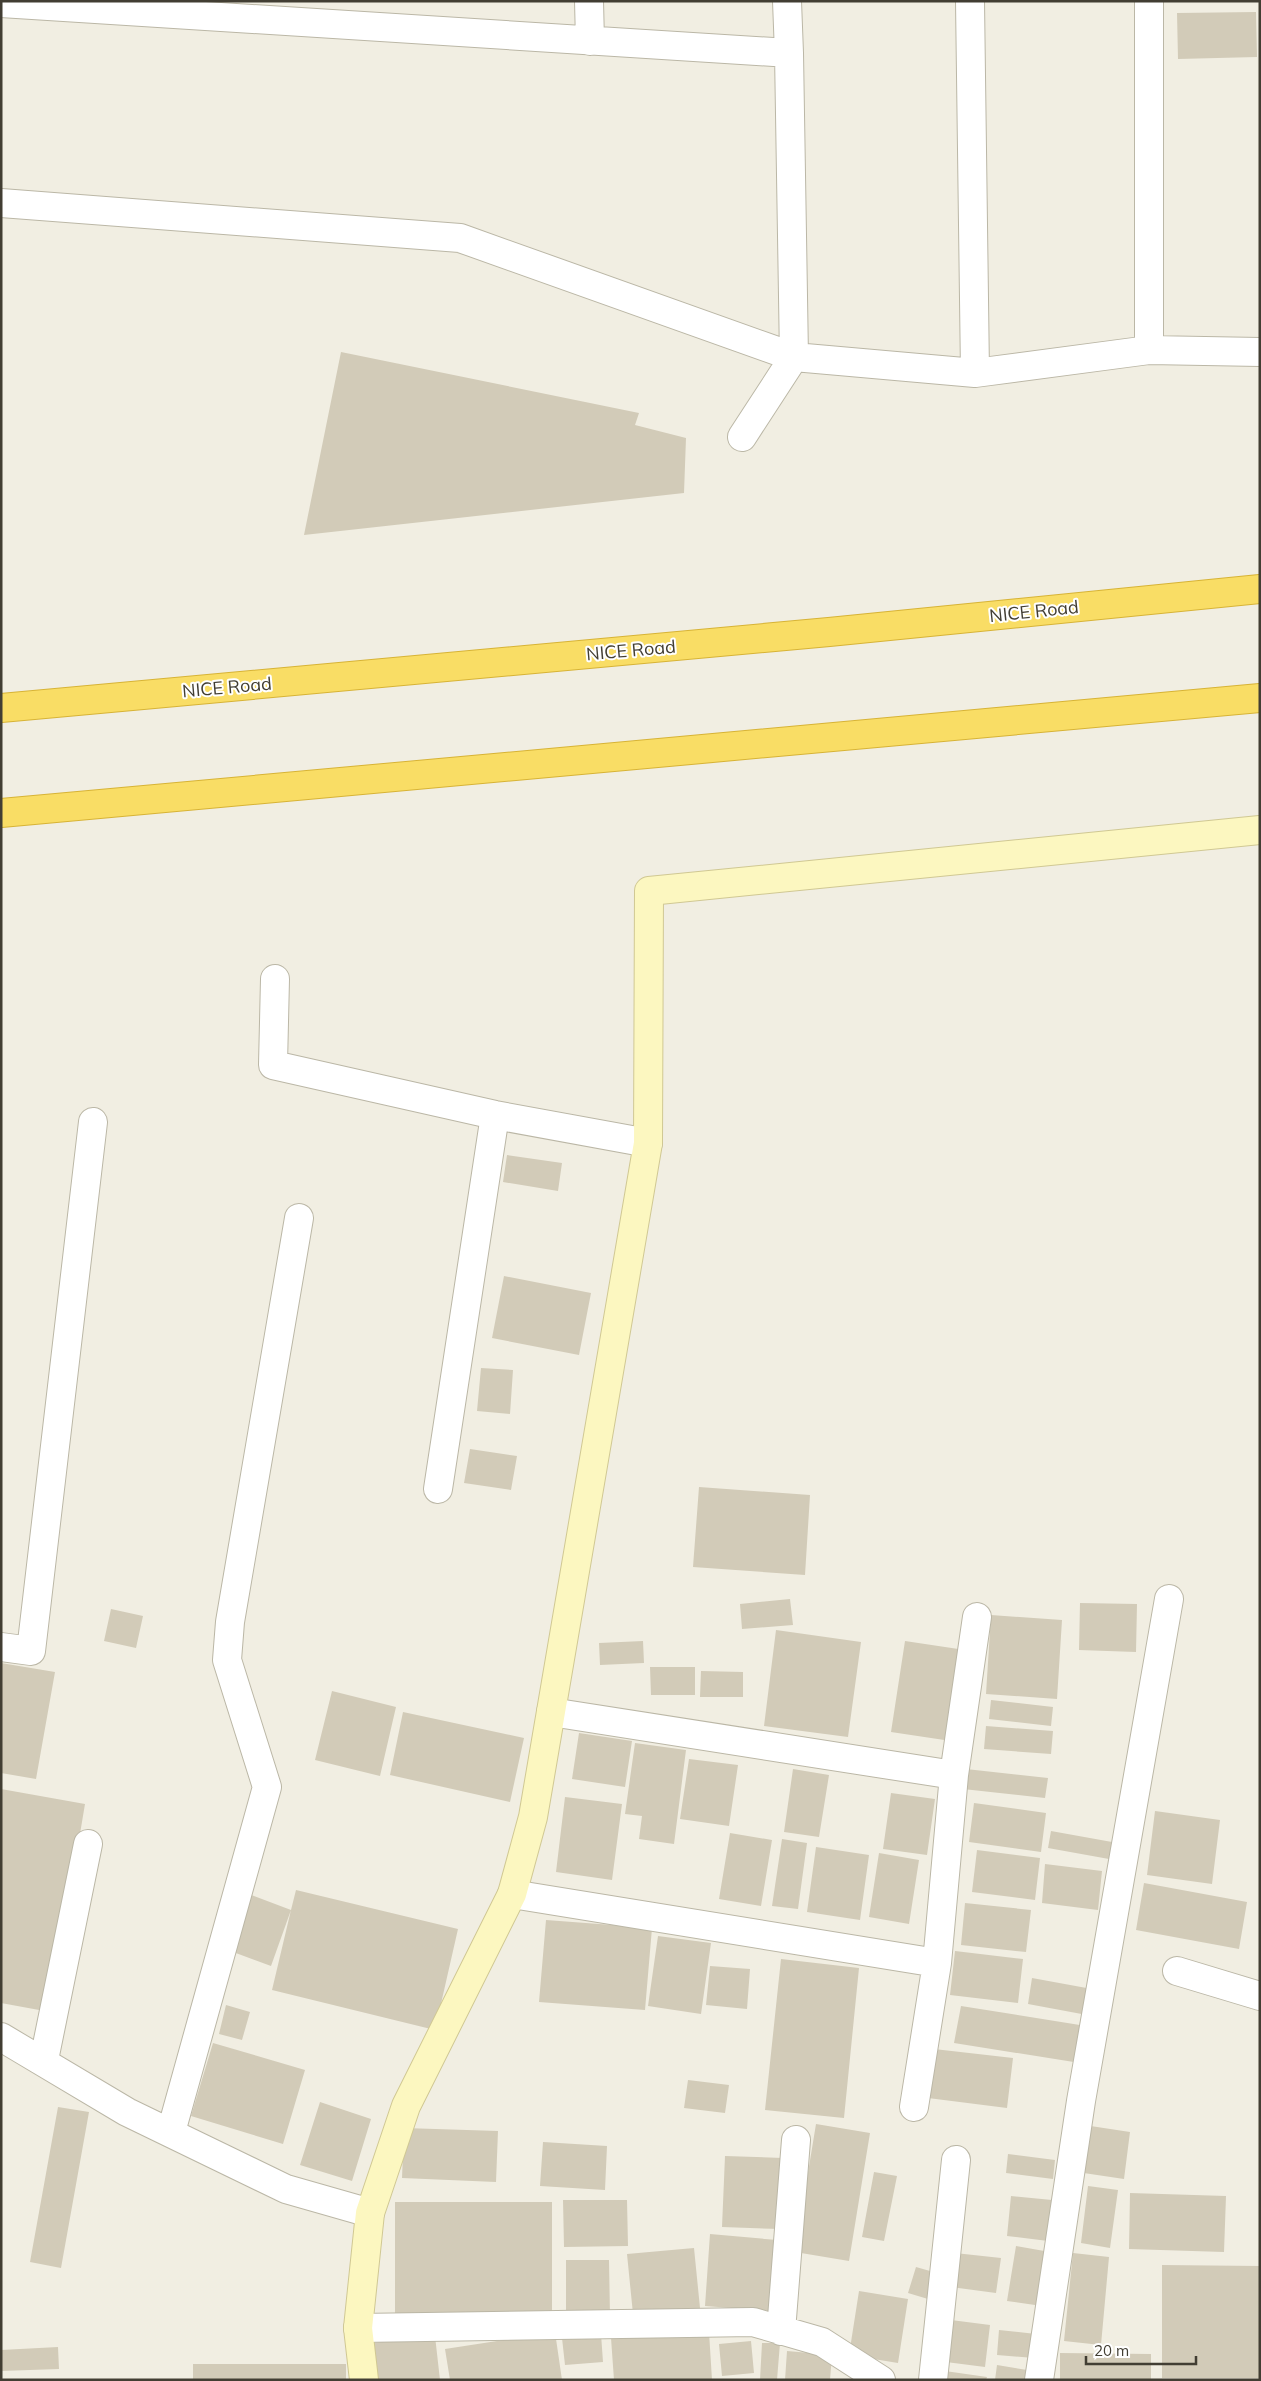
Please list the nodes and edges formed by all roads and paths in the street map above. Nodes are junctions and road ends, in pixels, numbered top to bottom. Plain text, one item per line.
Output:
1 (590, 1) edge
2 (786, 1) edge
3 (970, 1) edge
4 (1149, 1) edge
5 (1, 3) edge
6 (590, 40) junction
7 (789, 53) junction
8 (1, 204) edge
9 (1149, 350) junction
10 (1260, 352) edge
11 (794, 357) junction
12 (975, 373) junction
13 (742, 437) dead end
14 (1260, 589) edge
15 (1260, 698) edge
16 (1, 708) edge
17 (1, 813) edge
18 (1260, 830) edge
19 (275, 979) dead end
20 (495, 1115) junction
21 (93, 1122) dead end
22 (648, 1143) junction
23 (300, 1218) dead end
24 (438, 1489) dead end
25 (1169, 1599) dead end
26 (977, 1617) dead end
27 (1, 1647) edge
28 (551, 1712) junction
29 (954, 1775) junction
30 (88, 1844) dead end
31 (512, 1894) junction
32 (937, 1963) junction
33 (1177, 1971) dead end
34 (1260, 1996) edge
35 (1, 2037) edge
36 (44, 2060) junction
37 (914, 2106) dead end
38 (171, 2132) junction
39 (796, 2140) dead end
40 (956, 2160) dead end
41 (370, 2213) junction
42 (358, 2328) junction
43 (781, 2330) junction
44 (364, 2380) edge
45 (881, 2380) edge
46 (933, 2380) edge
47 (1039, 2380) edge

1 - 6 street
2 - 7 street
3 - 12 street
4 - 9 street
5 - 6 street
6 - 7 street
7 - 11 street
8 - 11 street
9 - 10 street
9 - 12 street
11 - 12 street
11 - 13 street
14 - 16 highway, NICE Road
15 - 17 highway
18 - 22 street
19 - 20 street
20 - 22 street
20 - 24 street
21 - 27 street
22 - 28 street
23 - 38 street
25 - 47 street
26 - 29 street
28 - 29 street
28 - 31 street
29 - 32 street
30 - 36 street
31 - 32 street
31 - 41 street
32 - 37 street
33 - 34 street
35 - 36 street
36 - 38 street
38 - 41 street
39 - 43 street
40 - 46 street
41 - 42 street
42 - 43 street
42 - 44 street
43 - 45 street

